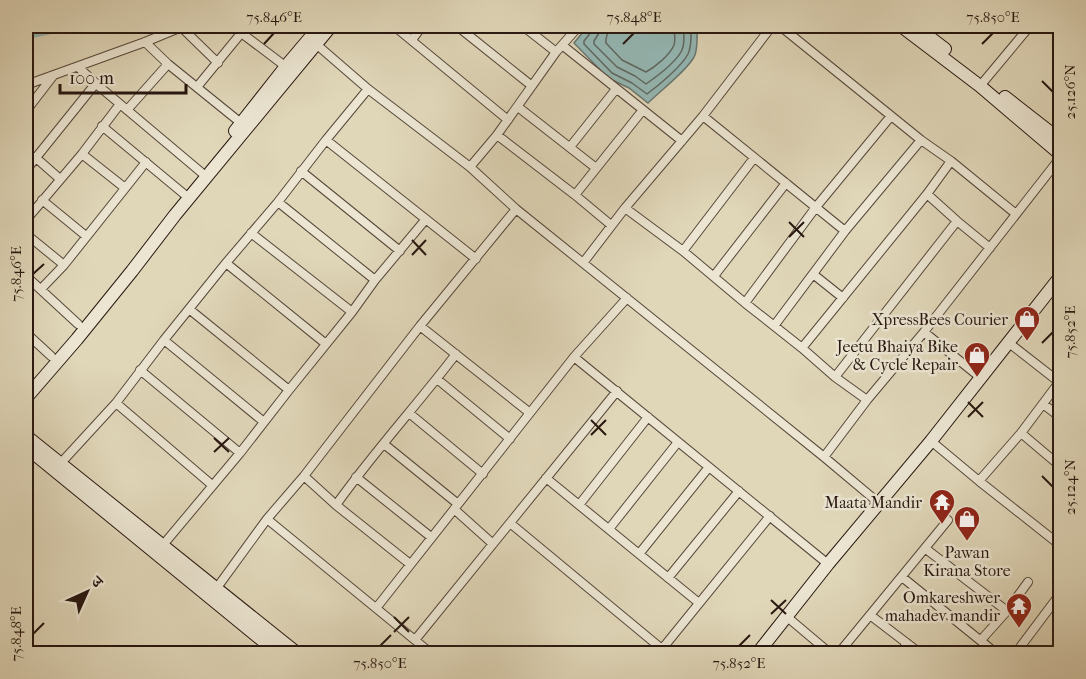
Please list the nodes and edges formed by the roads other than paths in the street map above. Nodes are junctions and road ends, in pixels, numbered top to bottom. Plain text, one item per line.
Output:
1 (183, 26) edge
2 (232, 26) edge
3 (247, 26) edge
4 (320, 26) edge
5 (331, 26) edge
6 (394, 26) edge
7 (422, 26) edge
8 (457, 26) edge
9 (523, 26) edge
10 (579, 26) edge
11 (772, 26) edge
12 (780, 26) edge
13 (901, 26) edge
14 (915, 26) edge
15 (1030, 26) edge
16 (241, 33) junction
17 (412, 40) junction
18 (145, 42) junction
19 (316, 44) junction
20 (559, 49) junction
21 (218, 63) junction
22 (168, 64) junction
23 (285, 66) junction
24 (78, 67) junction
25 (53, 76) junction
26 (96, 83) junction
27 (982, 84) junction
28 (26, 85) edge
29 (197, 87) junction
30 (532, 87) junction
31 (368, 89) junction
32 (616, 89) junction
33 (120, 104) junction
34 (518, 106) junction
35 (127, 110) junction
36 (26, 111) edge
37 (642, 111) junction
38 (703, 116) junction
39 (891, 116) junction
40 (508, 120) junction
41 (241, 123) junction
42 (102, 126) junction
43 (497, 135) junction
44 (326, 140) junction
45 (921, 140) junction
46 (1060, 140) edge
47 (682, 141) junction
48 (570, 147) junction
49 (82, 154) junction
50 (1060, 156) edge
51 (35, 157) junction
52 (754, 158) junction
53 (951, 161) junction
54 (146, 162) junction
55 (470, 167) junction
56 (596, 168) junction
57 (26, 170) edge
58 (301, 171) junction
59 (202, 173) junction
60 (60, 179) junction
61 (786, 183) junction
62 (125, 188) junction
63 (184, 194) junction
64 (927, 194) junction
65 (575, 195) junction
66 (42, 200) junction
67 (278, 202) junction
68 (816, 207) junction
69 (625, 208) junction
70 (516, 209) junction
71 (1016, 214) junction
72 (426, 219) junction
73 (26, 220) edge
74 (957, 221) junction
75 (611, 225) junction
76 (845, 231) junction
77 (251, 233) junction
78 (26, 234) edge
79 (86, 236) junction
80 (990, 248) junction
81 (400, 251) junction
82 (683, 251) junction
83 (476, 259) junction
84 (583, 262) junction
85 (226, 263) junction
86 (64, 265) junction
87 (813, 274) junction
88 (26, 276) edge
89 (714, 276) junction
90 (1060, 277) edge
91 (375, 280) junction
92 (41, 289) junction
93 (627, 298) junction
94 (843, 298) junction
95 (746, 303) junction
96 (189, 309) junction
97 (352, 312) junction
98 (78, 324) junction
99 (420, 326) junction
100 (774, 326) junction
101 (924, 332) junction
102 (26, 333) edge
103 (164, 340) junction
104 (1009, 343) junction
105 (326, 344) junction
106 (802, 348) junction
107 (456, 354) junction
108 (51, 356) junction
109 (574, 357) junction
110 (140, 370) junction
111 (835, 377) junction
112 (981, 378) junction
113 (437, 379) junction
114 (1060, 382) edge
115 (26, 387) edge
116 (289, 390) junction
117 (616, 391) junction
118 (26, 398) edge
119 (867, 400) junction
120 (116, 403) junction
121 (1043, 404) junction
122 (409, 413) junction
123 (530, 413) junction
124 (648, 417) junction
125 (1060, 417) edge
126 (264, 422) junction
127 (1021, 433) junction
128 (26, 436) edge
129 (510, 439) junction
130 (931, 441) junction
131 (678, 442) junction
132 (384, 444) junction
133 (26, 447) edge
134 (240, 453) junction
135 (824, 457) junction
136 (60, 464) junction
137 (1060, 466) edge
138 (709, 467) junction
139 (483, 474) junction
140 (304, 476) junction
141 (356, 477) junction
142 (546, 478) junction
143 (980, 481) junction
144 (212, 485) junction
145 (739, 491) junction
146 (880, 504) junction
147 (336, 505) junction
148 (579, 505) junction
149 (456, 506) junction
150 (770, 516) junction
151 (267, 519) junction
152 (948, 520) dead end
153 (510, 523) junction
154 (609, 529) junction
155 (431, 537) junction
156 (493, 544) junction
157 (163, 545) junction
158 (1060, 545) edge
159 (926, 549) junction
160 (639, 554) junction
161 (410, 564) junction
162 (828, 564) junction
163 (902, 577) junction
164 (668, 578) junction
165 (1028, 582) dead end
166 (216, 589) junction
167 (1060, 594) edge
168 (699, 603) junction
169 (377, 608) junction
170 (1007, 611) junction
171 (870, 615) junction
172 (786, 616) junction
173 (415, 640) junction
174 (981, 640) junction
175 (907, 643) junction
176 (665, 651) edge
177 (279, 654) edge
178 (298, 654) edge
179 (432, 654) edge
180 (757, 654) edge
181 (831, 654) edge
182 (838, 654) edge
183 (900, 654) edge
184 (921, 654) edge
185 (997, 654) edge
186 (1015, 654) edge

1 - 18 street
1 - 21 street
2 - 16 street
3 - 16 street
4 - 23 street
5 - 19 street
6 - 17 street
7 - 17 street
8 - 30 street
9 - 20 street
10 - 20 street
11 - 38 street
12 - 39 street
13 - 27 street
14 - 27 street
15 - 27 street
16 - 21 street
16 - 23 street
17 - 40 street
18 - 22 street
18 - 24 street
19 - 31 street
19 - 118 street
20 - 30 street
20 - 32 street
21 - 29 street
22 - 29 street
22 - 35 street
23 - 41 street
24 - 25 street
24 - 26 street
25 - 28 street
25 - 36 street
26 - 33 street
26 - 51 street
27 - 46 street
27 - 50 street
29 - 41 street
30 - 34 street
31 - 44 street
31 - 55 street
32 - 37 street
32 - 48 street
33 - 35 street
33 - 42 street
34 - 40 street
34 - 48 street
35 - 59 street
37 - 47 street
37 - 56 street
38 - 47 street
38 - 52 street
39 - 45 street
39 - 68 street
40 - 43 street
41 - 59 street
42 - 49 street
42 - 54 street
43 - 55 street
43 - 65 street
44 - 58 street
44 - 72 street
45 - 53 street
45 - 76 street
47 - 69 street
48 - 56 street
49 - 60 street
49 - 62 street
50 - 71 street
51 - 57 street
51 - 60 street
52 - 61 street
52 - 82 street
53 - 64 street
53 - 71 street
54 - 62 street
54 - 63 street
55 - 70 street
56 - 65 street
58 - 67 street
58 - 81 street
59 - 63 street
60 - 66 street
61 - 68 street
61 - 89 street
62 - 79 street
63 - 98 street
64 - 74 street
64 - 94 street
65 - 75 street
66 - 73 street
66 - 79 street
67 - 77 street
67 - 91 street
68 - 76 street
68 - 95 street
69 - 75 street
69 - 82 street
70 - 83 street
70 - 84 street
71 - 80 street
72 - 81 street
72 - 83 street
74 - 80 street
74 - 111 street
75 - 84 street
76 - 87 street
77 - 85 street
77 - 97 street
78 - 86 street
79 - 86 street
80 - 101 street
81 - 91 street
82 - 89 street
83 - 99 street
84 - 93 street
85 - 96 street
85 - 105 street
86 - 92 street
87 - 94 street
87 - 100 street
88 - 92 street
89 - 95 street
90 - 104 street
91 - 97 street
92 - 98 street
93 - 109 street
93 - 135 street
94 - 106 street
95 - 100 street
96 - 103 street
96 - 116 street
97 - 105 street
98 - 108 street
99 - 107 street
99 - 140 street
100 - 106 street
101 - 112 street
101 - 119 street
102 - 108 street
103 - 110 street
103 - 126 street
104 - 112 street
104 - 114 street
105 - 116 street
106 - 111 street
107 - 113 street
107 - 123 street
108 - 115 street
109 - 117 street
109 - 123 street
110 - 120 street
110 - 134 street
111 - 119 street
112 - 130 street
113 - 122 street
113 - 129 street
114 - 121 street
116 - 126 street
117 - 124 street
117 - 142 street
119 - 135 street
120 - 136 street
120 - 144 street
121 - 125 street
121 - 127 street
122 - 132 street
122 - 139 street
123 - 129 street
124 - 131 street
124 - 148 street
126 - 134 street
127 - 137 street
127 - 143 street
128 - 136 street
129 - 139 street
130 - 143 street
130 - 146 street
131 - 138 street
131 - 154 street
132 - 141 street
132 - 149 street
133 - 177 street
134 - 144 street
135 - 146 street
136 - 157 street
138 - 145 street
138 - 160 street
139 - 149 street
140 - 147 street
140 - 151 street
141 - 147 street
141 - 155 street
142 - 148 street
142 - 153 street
143 - 158 street
144 - 157 street
145 - 150 street
145 - 164 street
146 - 162 street
147 - 161 street
148 - 154 street
149 - 155 street
149 - 156 street
150 - 162 street
150 - 168 street
151 - 166 street
151 - 169 street
152 - 159 street
153 - 156 street
153 - 176 street
154 - 160 street
155 - 161 street
156 - 173 street
157 - 166 street
159 - 163 street
159 - 170 street
160 - 164 street
161 - 169 street
162 - 172 street
163 - 171 street
163 - 174 street
164 - 168 street
165 - 170 street
166 - 178 street
167 - 186 street
168 - 176 street
169 - 173 street
170 - 174 street
171 - 175 street
171 - 182 street
172 - 180 street
172 - 181 street
173 - 179 street
174 - 185 street
175 - 183 street
175 - 184 street

